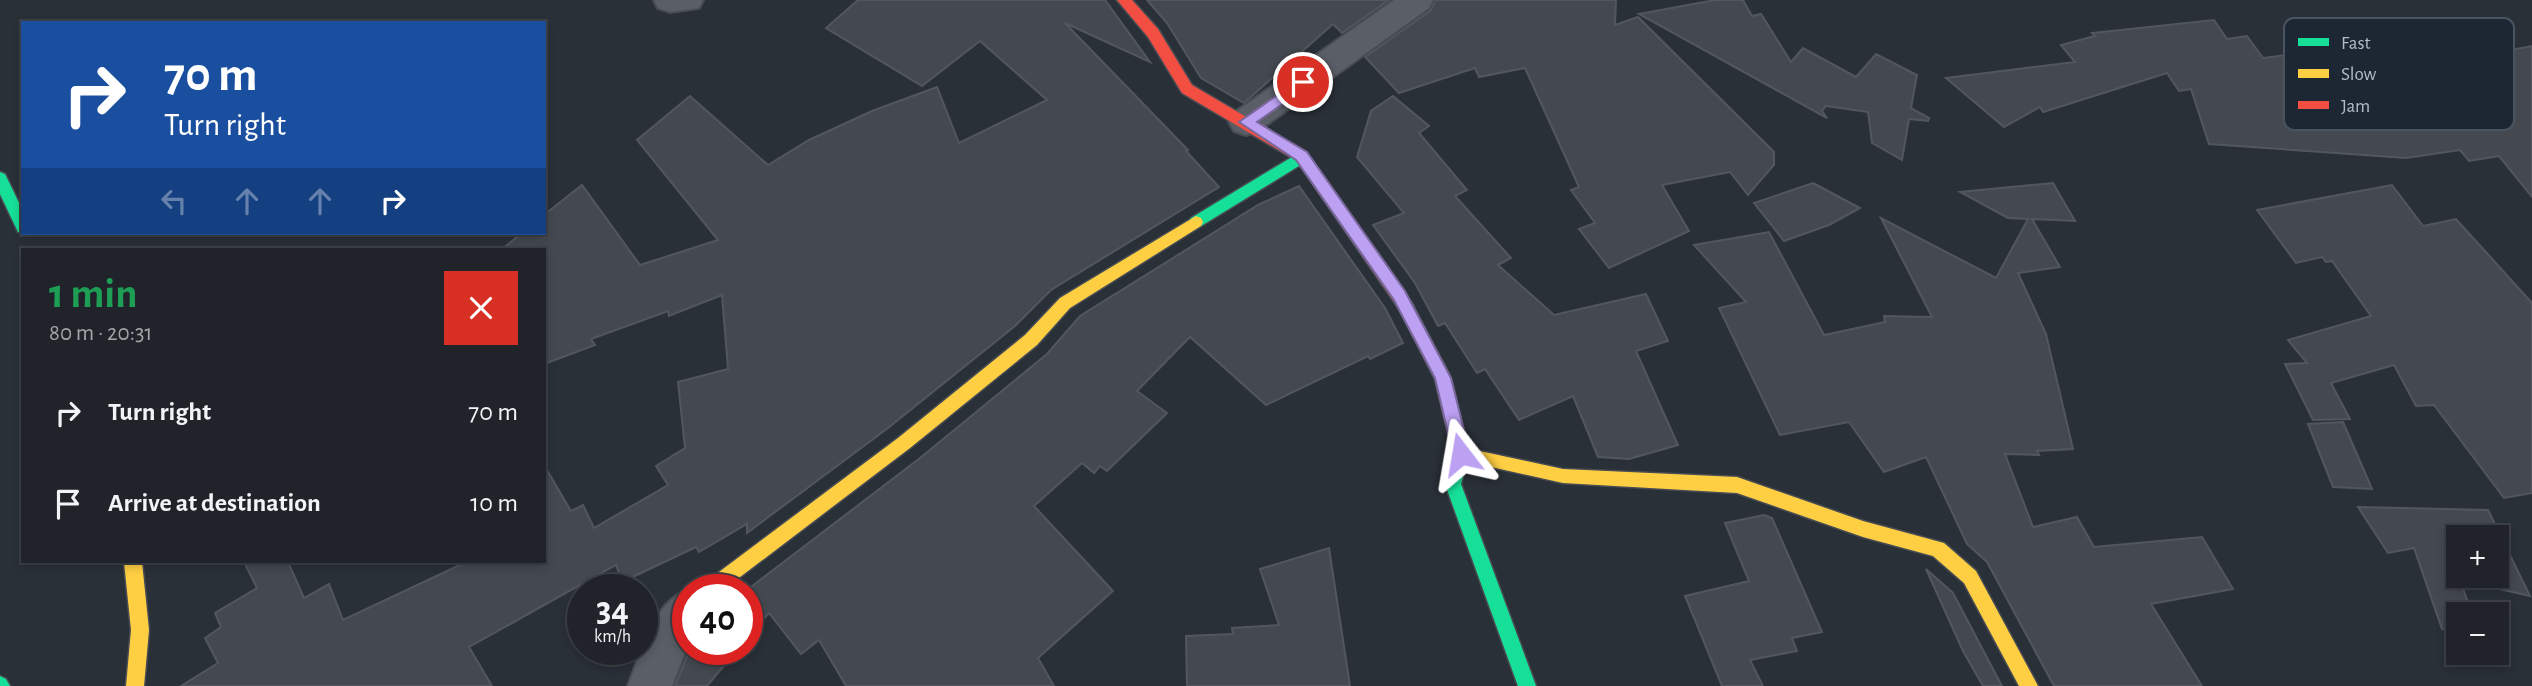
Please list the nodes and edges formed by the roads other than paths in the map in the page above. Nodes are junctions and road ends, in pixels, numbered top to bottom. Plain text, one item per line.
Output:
1 (670, 0) edge
2 (687, 0) edge
3 (1124, 0) edge
4 (1417, 0) edge
5 (1246, 122) junction
6 (1302, 156) junction
7 (0, 178) edge
8 (21, 223) edge
9 (1461, 454) junction
10 (133, 563) edge
11 (730, 574) edge
12 (672, 629) edge
13 (135, 686) edge
14 (650, 686) edge
15 (1527, 686) edge
16 (2029, 686) edge

1 - 2 street
3 - 5 street
4 - 5 street
5 - 6 street
6 - 9 street
6 - 11 street
7 - 8 street
9 - 15 street
9 - 16 street
10 - 13 street
12 - 14 street

